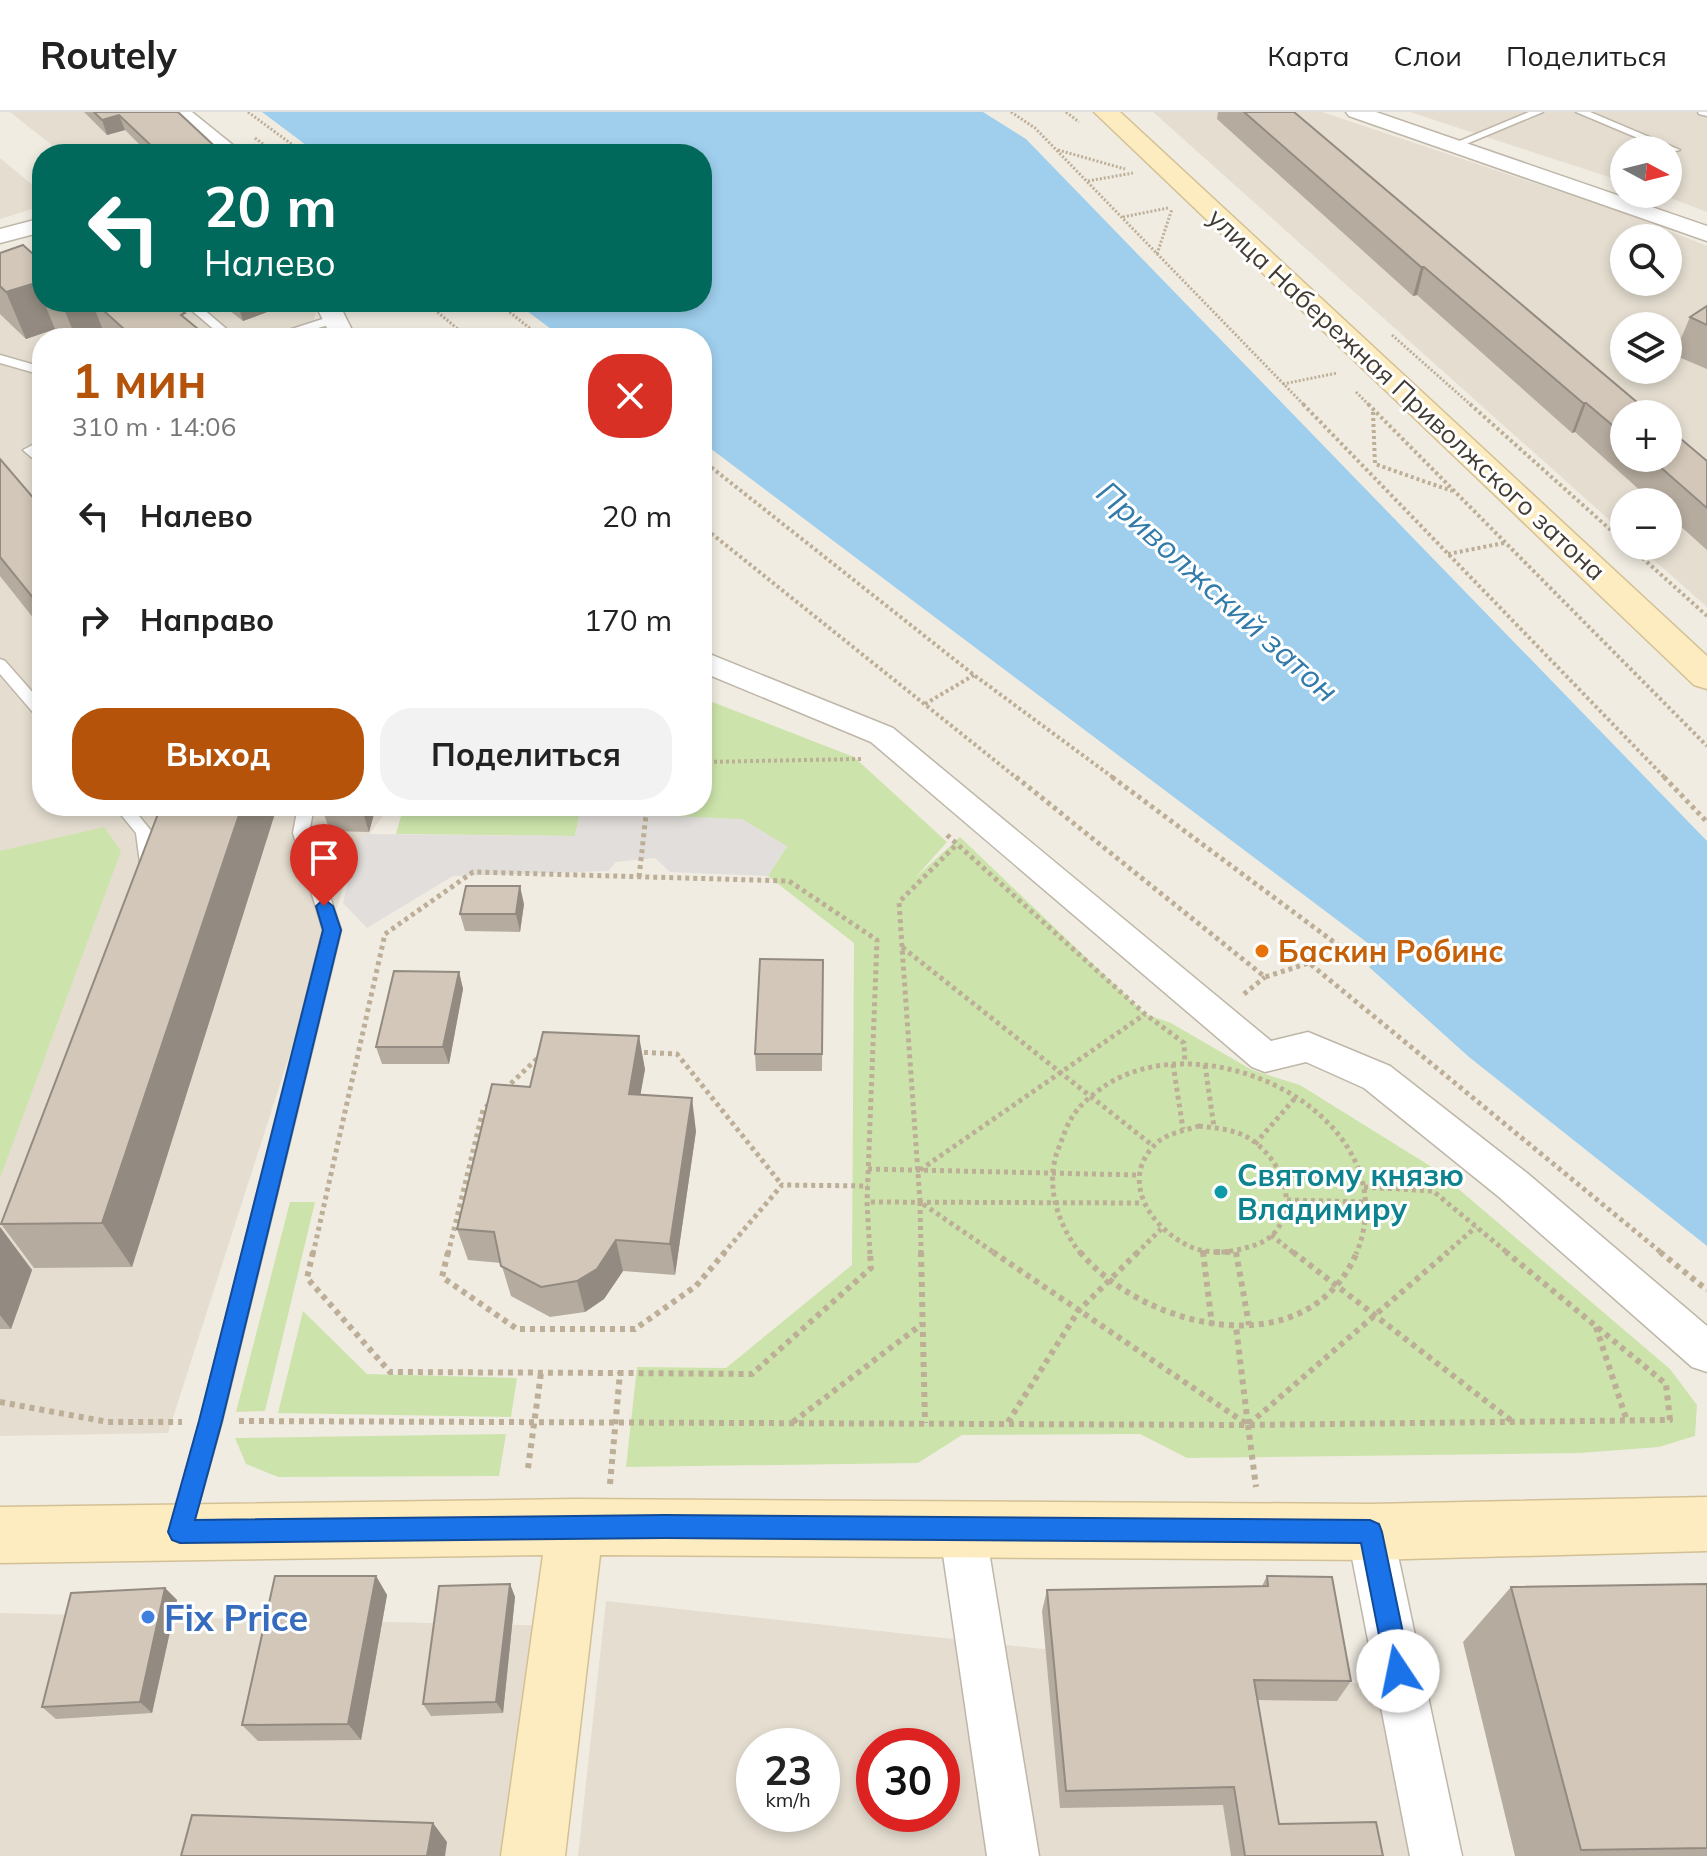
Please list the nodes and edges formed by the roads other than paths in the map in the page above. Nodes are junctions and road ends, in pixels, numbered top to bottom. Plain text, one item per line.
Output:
1 (179, 112) edge
2 (1356, 112) edge
3 (1538, 112) edge
4 (1581, 112) edge
5 (1098, 121) edge
6 (1640, 136) edge
7 (221, 144) edge
8 (1455, 145) junction
9 (32, 228) edge
10 (1707, 234) edge
11 (0, 236) edge
12 (200, 312) edge
13 (335, 320) edge
14 (219, 328) edge
15 (306, 328) edge
16 (0, 359) edge
17 (32, 368) edge
18 (0, 664) edge
19 (712, 665) edge
20 (1707, 677) edge
21 (32, 701) edge
22 (130, 816) edge
23 (304, 816) edge
24 (142, 880) edge
25 (1707, 1353) edge
26 (1707, 1524) edge
27 (590, 1527) junction
28 (962, 1527) junction
29 (180, 1532) junction
30 (1370, 1532) junction
31 (0, 1535) edge
32 (533, 1856) edge
33 (1013, 1856) edge
34 (1436, 1856) edge

1 - 7 street
2 - 8 street
3 - 8 lane
4 - 6 lane
5 - 20 main road, улица Набережная Приволжского затона
8 - 10 street
9 - 11 street
12 - 14 lane
13 - 15 lane
16 - 17 lane
18 - 21 lane
19 - 25 street
22 - 24 lane
23 - 29 lane
26 - 30 main road
27 - 28 main road
27 - 29 main road
27 - 32 main road
28 - 30 main road
28 - 33 street
29 - 31 main road
30 - 34 street

